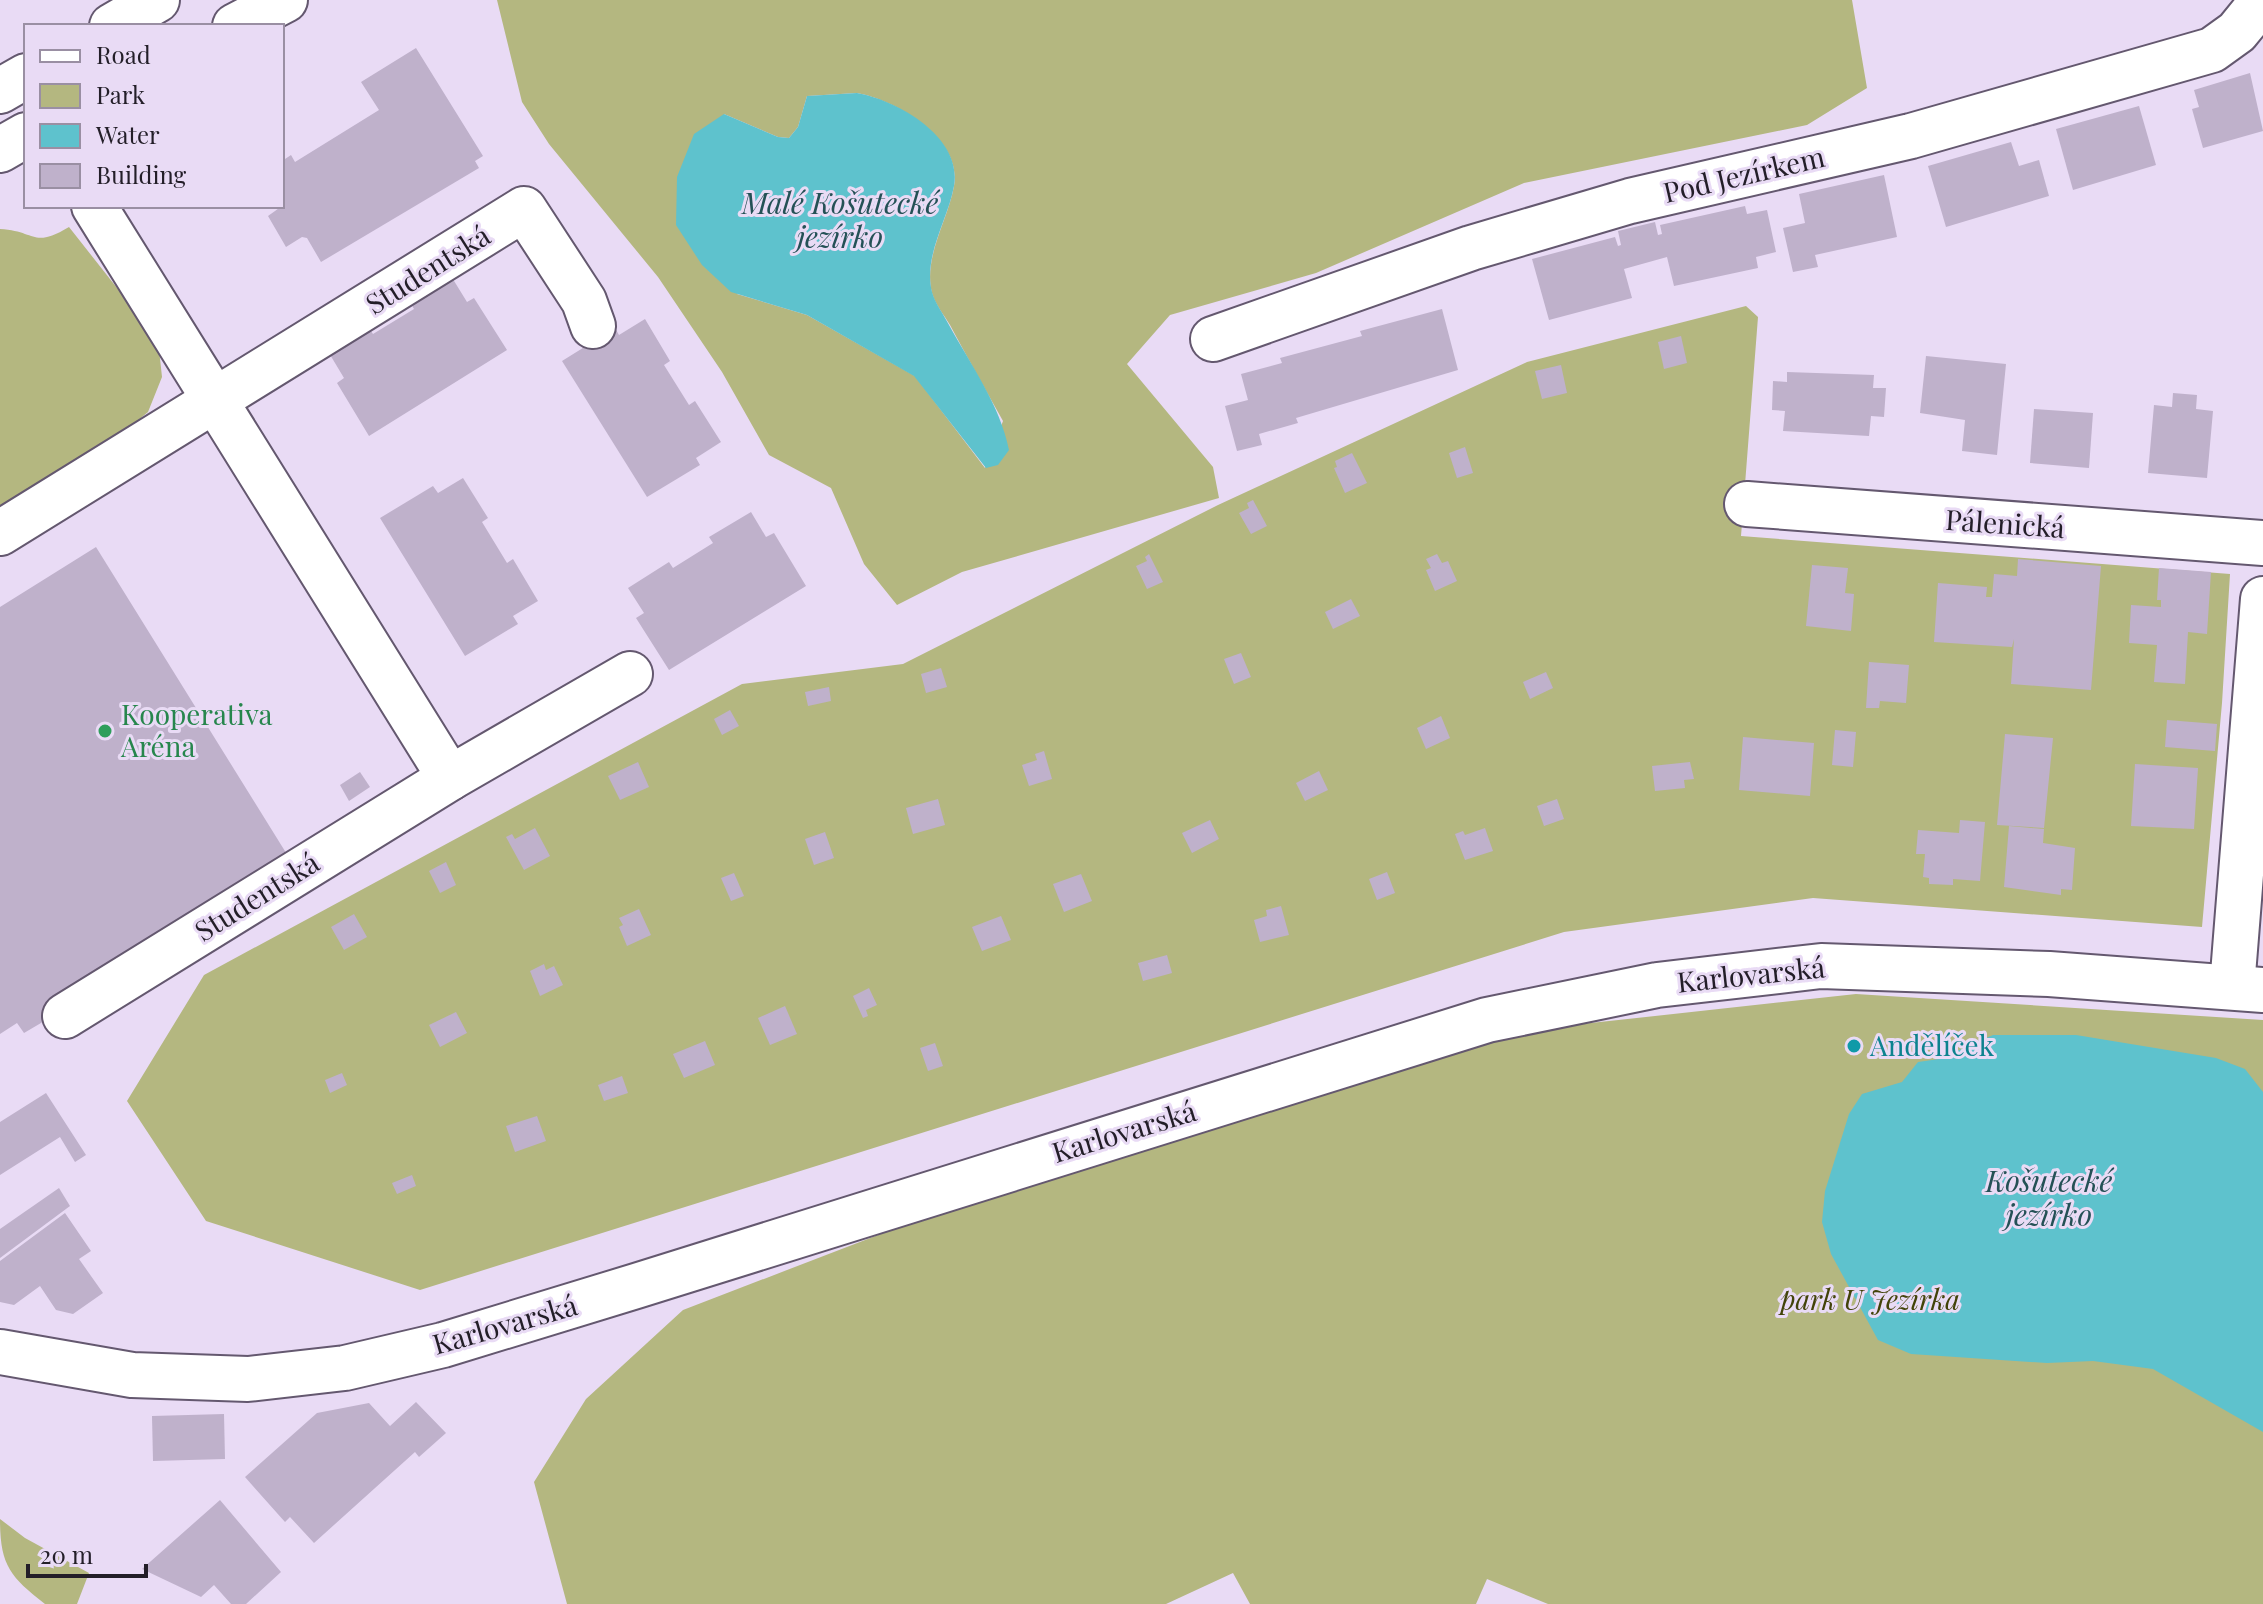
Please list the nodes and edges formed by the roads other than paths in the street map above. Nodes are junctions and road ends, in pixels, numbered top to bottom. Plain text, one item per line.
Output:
1 (157, 0) edge
2 (285, 0) edge
3 (2263, 0) edge
4 (115, 24) edge
5 (239, 24) edge
6 (24, 136) edge
7 (0, 150) edge
8 (95, 208) edge
9 (593, 326) dead end
10 (1213, 339) dead end
11 (215, 401) junction
12 (1747, 504) dead end
13 (0, 533) edge
14 (2263, 543) edge
15 (2263, 599) edge
16 (630, 674) dead end
17 (450, 778) junction
18 (2248, 988) edge
19 (65, 1016) dead end
20 (0, 1352) edge

1 - 4 street
2 - 5 street
3 - 10 street, Pod Jezírkem
6 - 7 street
8 - 11 street
9 - 11 street, Studentská
11 - 13 street, Studentská
11 - 17 street
12 - 14 street, Pálenická
15 - 18 street
16 - 17 street, Studentská
17 - 19 street, Studentská
18 - 20 street, Karlovarská

